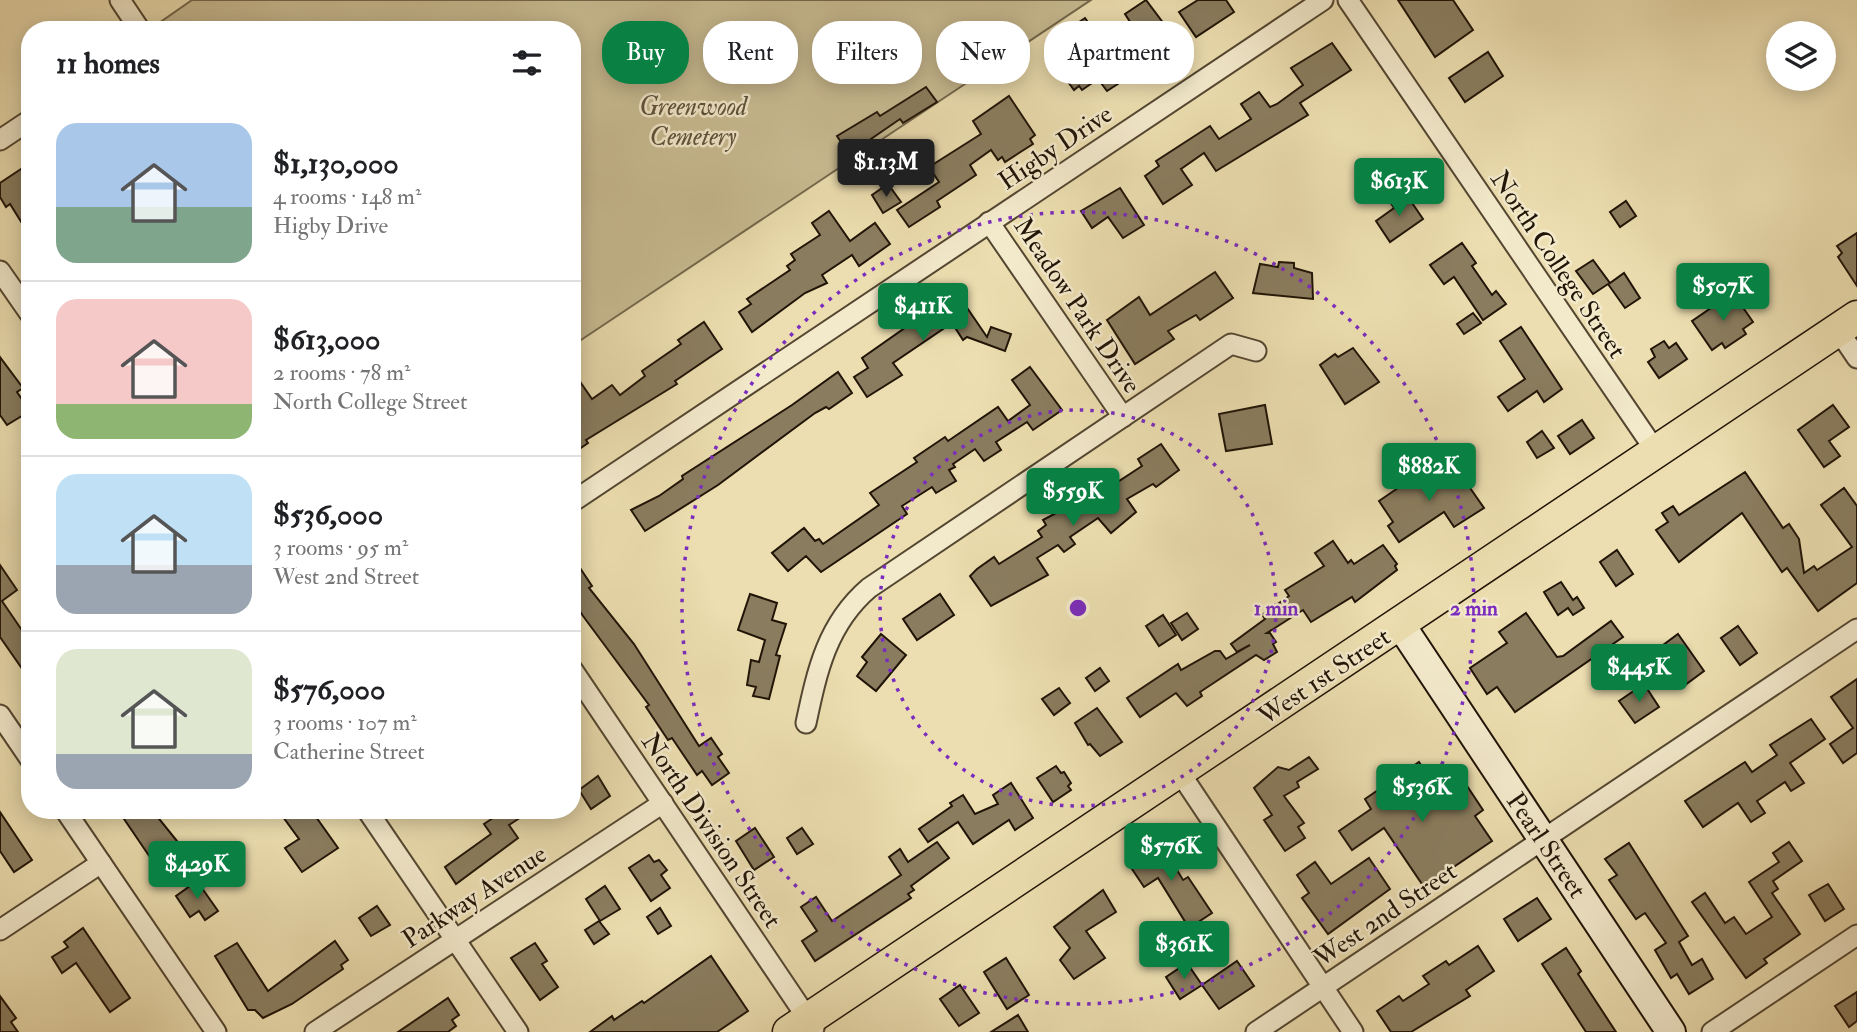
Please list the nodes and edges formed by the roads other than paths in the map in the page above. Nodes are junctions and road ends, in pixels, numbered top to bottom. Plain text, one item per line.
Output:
1 (120, 0) edge
2 (1323, 0) edge
3 (1348, 0) edge
4 (135, 21) edge
5 (21, 126) edge
6 (0, 140) edge
7 (989, 222) junction
8 (0, 271) edge
9 (21, 301) edge
10 (1847, 323) edge
11 (1256, 351) dead end
12 (1857, 358) edge
13 (1123, 417) junction
14 (1657, 453) junction
15 (581, 496) edge
16 (1400, 624) junction
17 (1857, 629) edge
18 (581, 683) edge
19 (0, 715) edge
20 (806, 723) dead end
21 (21, 746) edge
22 (1180, 773) junction
23 (663, 803) junction
24 (71, 819) edge
25 (373, 819) edge
26 (1543, 839) junction
27 (101, 863) junction
28 (0, 930) edge
29 (1857, 934) edge
30 (455, 939) junction
31 (1323, 987) junction
32 (805, 1028) edge
33 (216, 1032) edge
34 (315, 1032) edge
35 (518, 1032) edge
36 (1256, 1032) edge
37 (1353, 1032) edge
38 (1671, 1032) edge
39 (1712, 1032) edge

1 - 4 street
2 - 7 street, Higby Drive
3 - 14 street, North College Street
5 - 6 street
7 - 13 street, Meadow Park Drive
7 - 15 street, Higby Drive
8 - 9 street
10 - 12 street
10 - 14 main road, West 1st Street
11 - 13 street
13 - 20 street
14 - 16 main road, West 1st Street
16 - 22 main road, West 1st Street
16 - 26 street, Pearl Street
17 - 26 street, West 2nd Street
18 - 23 street, North Division Street
19 - 21 street
22 - 31 street
22 - 32 main road, West 1st Street
23 - 30 street, Parkway Avenue
23 - 32 street, North Division Street
24 - 27 street
25 - 30 street
26 - 31 street, West 2nd Street
26 - 38 street, Pearl Street
27 - 28 street
27 - 33 street
29 - 39 street
30 - 34 street, Parkway Avenue
30 - 35 street
31 - 36 street, West 2nd Street
31 - 37 street

